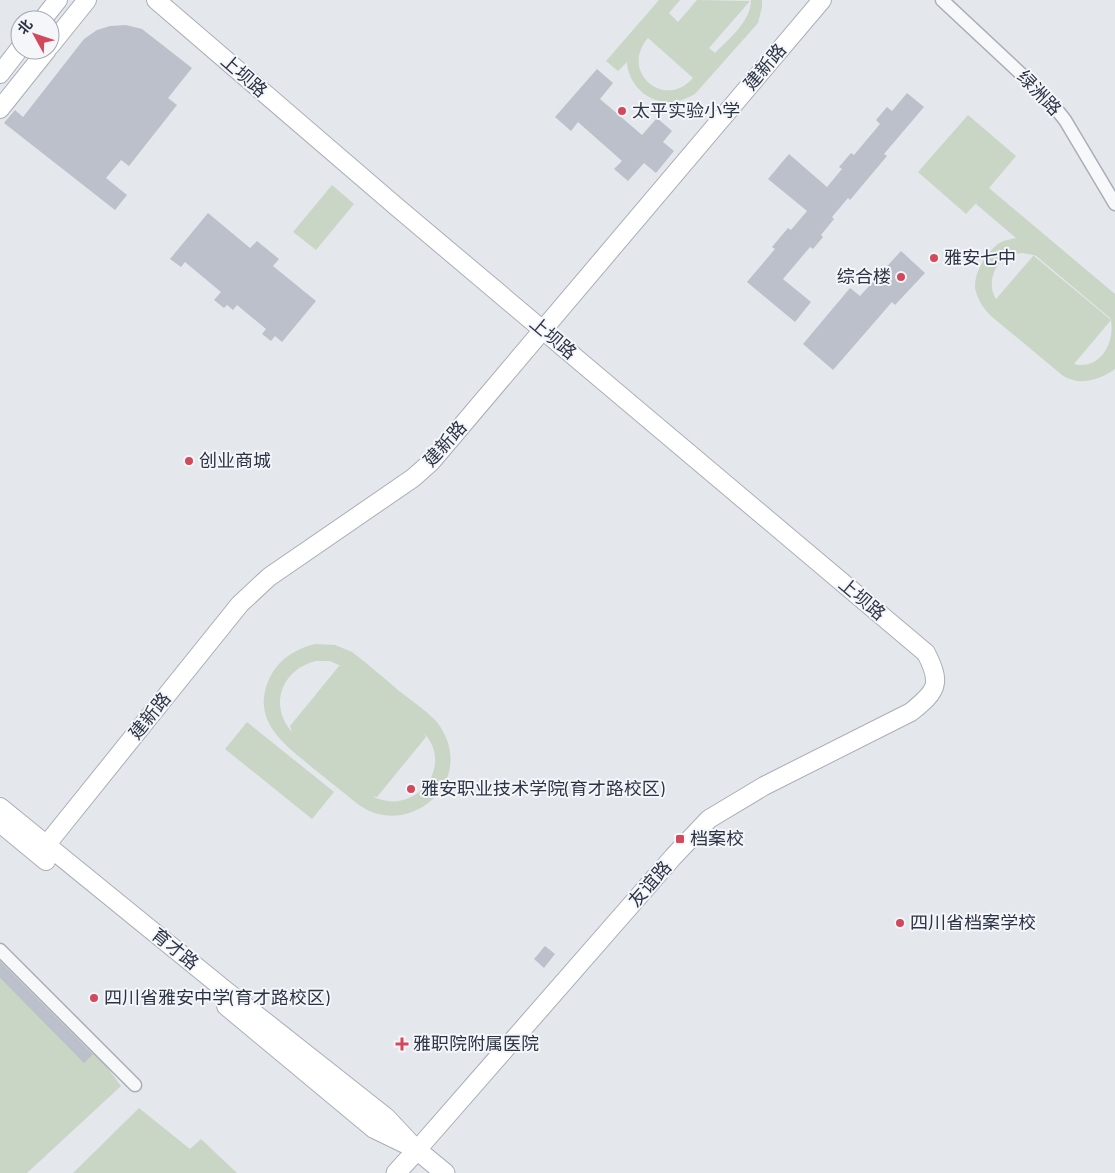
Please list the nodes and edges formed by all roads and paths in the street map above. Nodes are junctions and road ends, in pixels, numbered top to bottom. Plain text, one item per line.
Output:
1 (58, 0) edge
2 (87, 0) edge
3 (156, 0) edge
4 (822, 0) edge
5 (942, 0) edge
6 (50, 10) edge
7 (60, 34) edge
8 (11, 60) edge
9 (39, 60) edge
10 (0, 74) edge
11 (0, 109) edge
12 (1115, 204) edge
13 (542, 329) junction
14 (935, 684) joint
15 (0, 807) edge
16 (0, 823) edge
17 (42, 850) junction
18 (0, 950) edge
19 (134, 1085) dead end
20 (416, 1150) junction
21 (396, 1173) edge
22 (445, 1173) edge

1 - 6 street
2 - 7 street
3 - 13 street, 上坝路
4 - 13 street, 建新路
5 - 12 street, 绿洲路
8 - 10 street
9 - 11 street
13 - 14 street, 上坝路
13 - 17 street, 建新路
14 - 20 street, 友谊路
15 - 17 street, 育才路
16 - 17 street, 育才路
17 - 20 street, 育才路
18 - 19 street
20 - 21 main road
20 - 22 main road, 育才路

